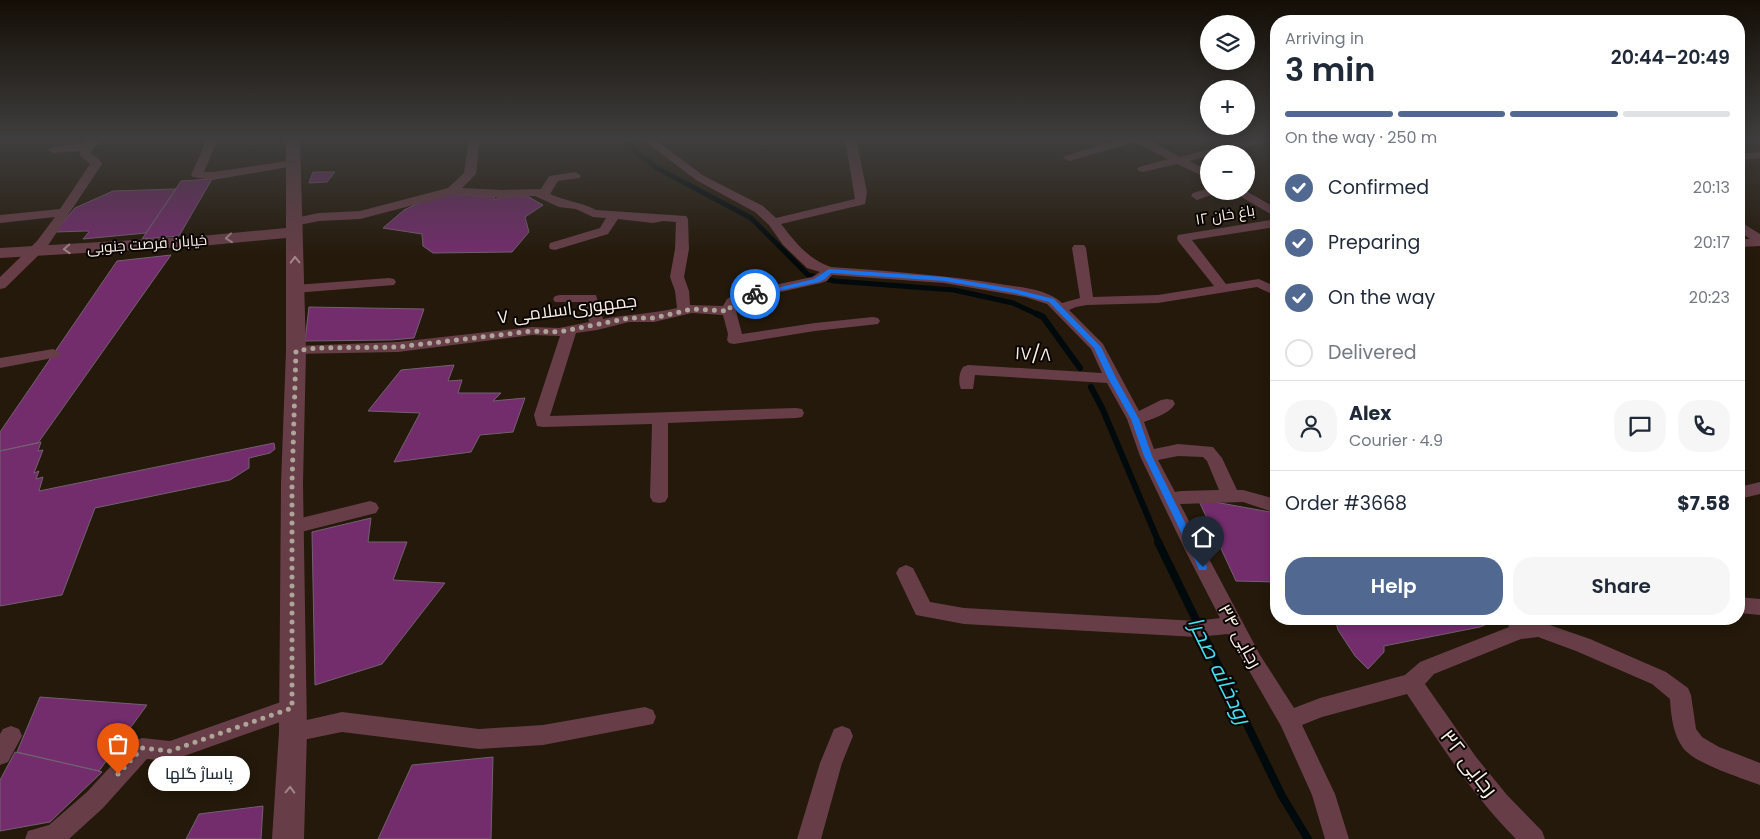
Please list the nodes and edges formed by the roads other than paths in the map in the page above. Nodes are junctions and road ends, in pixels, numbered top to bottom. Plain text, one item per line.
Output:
1 (87, 178) edge
2 (294, 178) edge
3 (466, 178) edge
4 (553, 178) edge
5 (700, 178) edge
6 (858, 178) edge
7 (452, 191) junction
8 (542, 195) junction
9 (1200, 195) edge
10 (1197, 196) dead end
11 (1253, 200) edge
12 (1270, 210) edge
13 (64, 213) junction
14 (613, 215) junction
15 (0, 219) edge
16 (773, 222) junction
17 (1270, 224) edge
18 (294, 227) junction
19 (1745, 230) edge
20 (1760, 241) edge
21 (1745, 242) edge
22 (555, 246) dead end
23 (1079, 248) dead end
24 (36, 250) junction
25 (0, 253) edge
26 (823, 276) junction
27 (389, 282) dead end
28 (0, 285) edge
29 (296, 289) junction
30 (1223, 289) junction
31 (1270, 289) edge
32 (560, 299) dead end
33 (1087, 301) junction
34 (1061, 309) junction
35 (684, 311) junction
36 (729, 311) junction
37 (873, 321) dead end
38 (597, 326) junction
39 (569, 331) junction
40 (296, 351) junction
41 (53, 354) dead end
42 (0, 363) edge
43 (1112, 378) junction
44 (967, 386) dead end
45 (1167, 404) dead end
46 (796, 413) dead end
47 (660, 418) junction
48 (1135, 419) junction
49 (1148, 456) junction
50 (1760, 488) edge
51 (1745, 492) edge
52 (659, 497) dead end
53 (1231, 497) junction
54 (1170, 501) junction
55 (1270, 504) edge
56 (370, 508) dead end
57 (293, 527) junction
58 (906, 573) dead end
59 (1745, 605) edge
60 (1760, 606) edge
61 (1232, 625) junction
62 (1518, 625) edge
63 (1198, 629) joint
64 (1412, 682) junction
65 (292, 708) junction
66 (645, 717) dead end
67 (1289, 720) junction
68 (293, 732) junction
69 (842, 736) dead end
70 (1760, 774) edge
71 (37, 839) edge
72 (288, 839) edge
73 (809, 839) edge
74 (1337, 839) edge
75 (1533, 839) edge

1 - 13 street
2 - 18 street
3 - 7 street
4 - 8 street
5 - 16 street
6 - 16 street
7 - 8 street
7 - 18 street
8 - 14 street
9 - 10 street
11 - 12 street
13 - 15 street
13 - 24 street
14 - 22 street
14 - 35 street
16 - 26 street
17 - 30 street, باغ خان ۱۲
18 -> 24 street, خیابان فرصت جنوبی
29 -> 18 street
19 - 20 street
20 - 21 street
23 - 33 street
24 - 25 street, خیابان فرصت جنوبی
24 - 28 street
26 - 34 street, رجایی ۳۴
26 - 36 street
27 - 29 street
29 - 40 street
30 - 31 street
30 - 33 street
32 - 38 street
33 - 34 street
34 - 43 street, رجایی ۳۴
35 - 36 street, جمهوری‌اسلامی ۷
35 - 38 street, جمهوری‌اسلامی ۷
36 - 37 street
38 - 39 street, جمهوری‌اسلامی ۷
39 - 40 street, جمهوری‌اسلامی ۷
39 - 47 street
40 - 57 street
41 - 42 street
43 - 44 street, ۱۷/۸
43 - 48 street, رجایی ۳۴
45 - 48 street
46 - 47 street
47 - 52 street
48 - 49 street, رجایی ۳۴
49 - 53 street
49 - 54 street, رجایی ۳۴
50 - 51 street
53 - 54 street
53 - 55 street
54 - 61 street, رجایی ۳۴
56 - 57 street
57 - 65 street
58 - 63 street
59 - 60 street
61 - 63 street
61 - 67 street, رجایی ۳۴
62 - 64 street
62 - 70 street
64 - 67 street
64 - 75 street, رجایی ۳۲
65 - 68 street
65 - 71 street
66 - 68 street
67 - 74 street, رجایی ۳۴
72 -> 68 street
69 - 73 street

